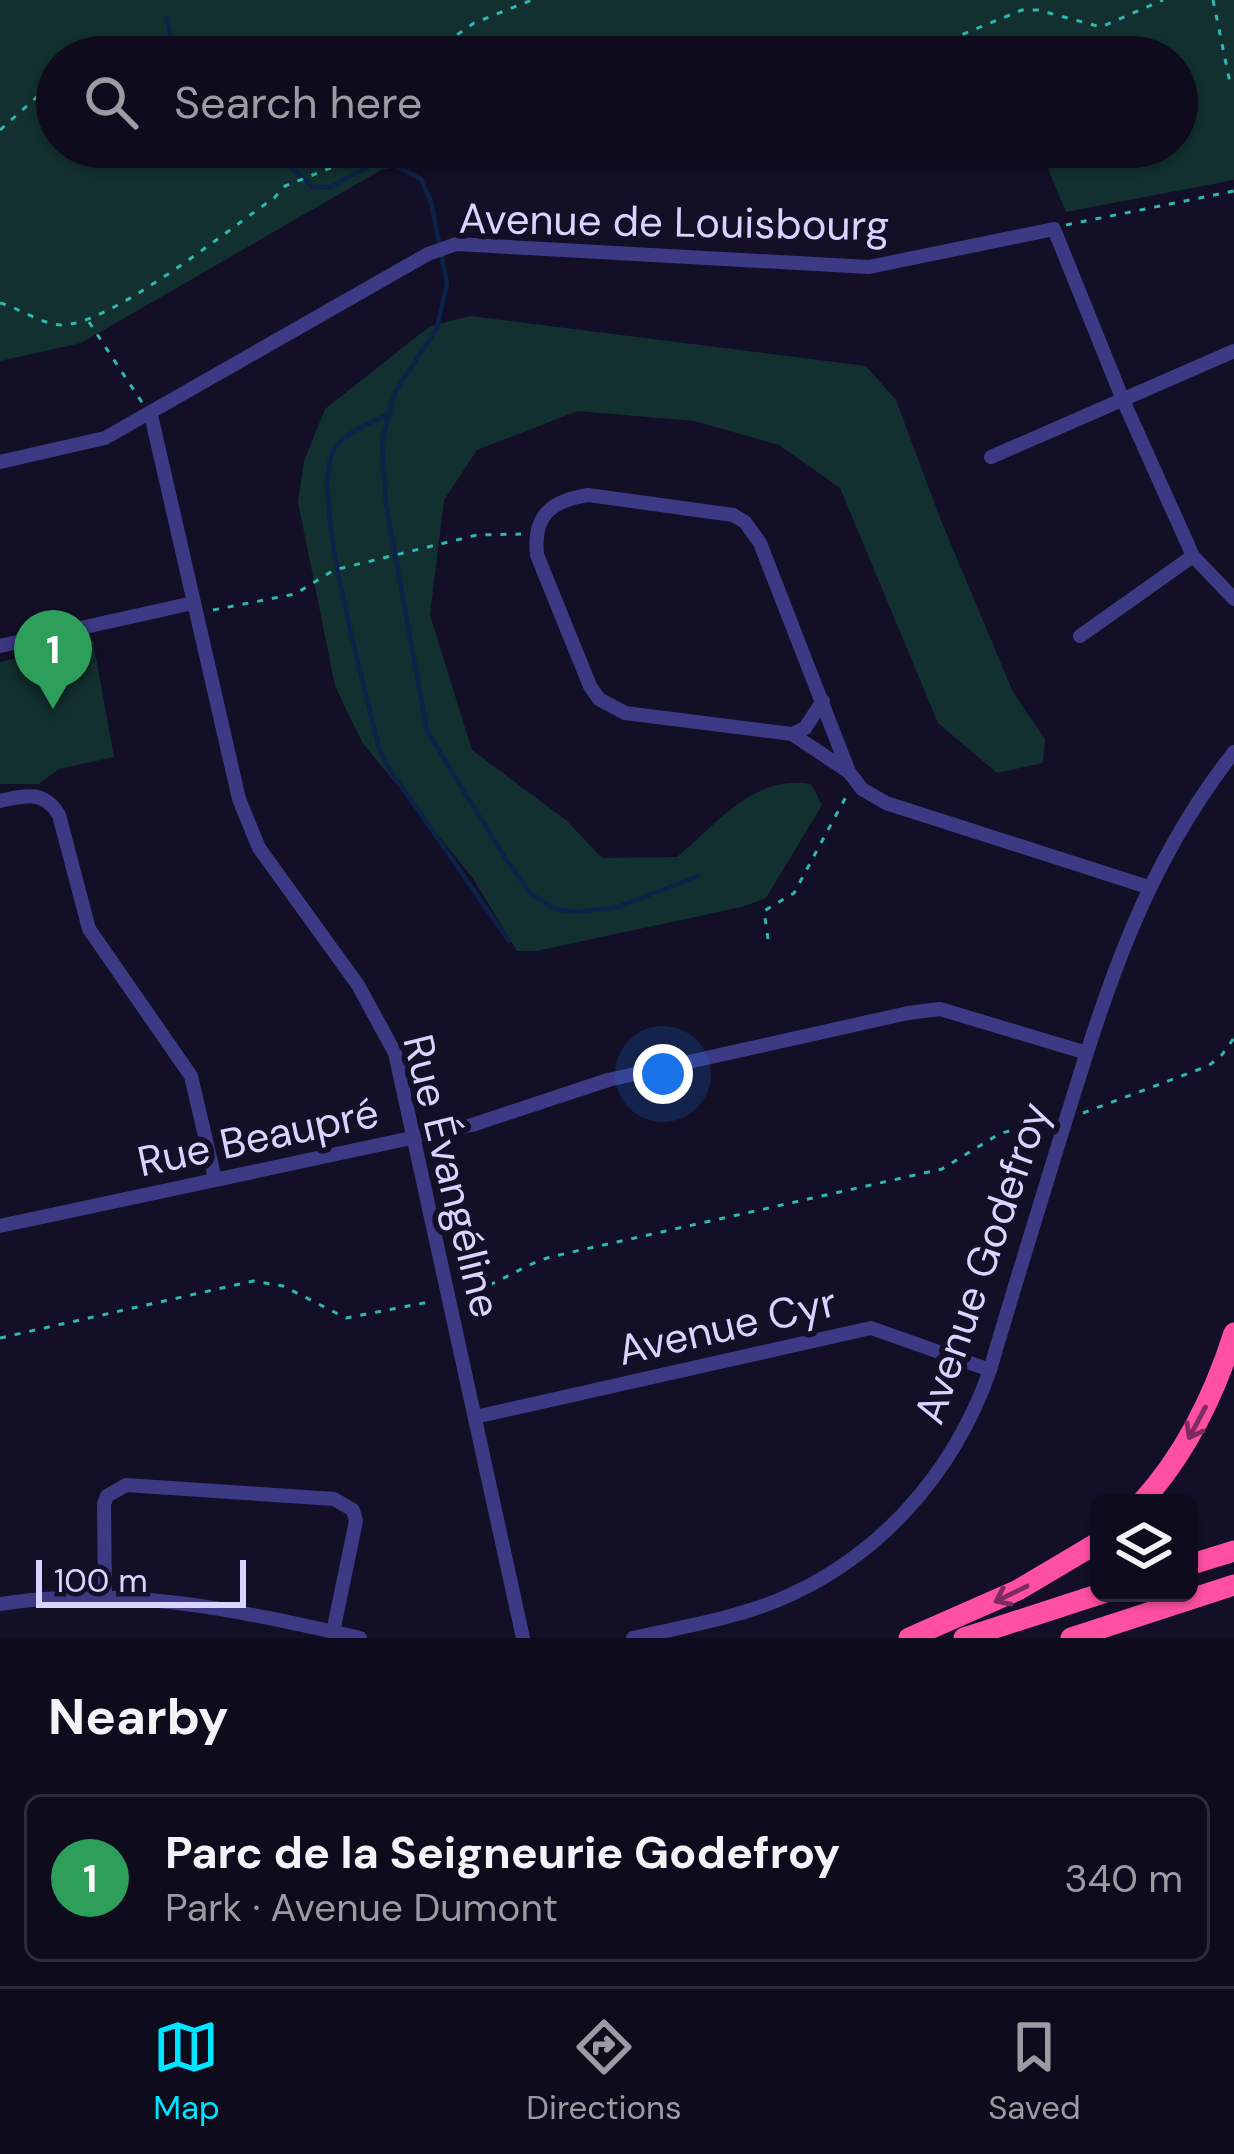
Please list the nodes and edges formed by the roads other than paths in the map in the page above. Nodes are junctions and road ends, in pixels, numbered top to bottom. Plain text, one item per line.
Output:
1 (1234, 351) edge
2 (1123, 400) junction
3 (151, 415) junction
4 (991, 457) dead end
5 (0, 462) edge
6 (1192, 556) junction
7 (1234, 599) edge
8 (195, 608) junction
9 (1080, 637) dead end
10 (0, 646) edge
11 (824, 701) junction
12 (792, 734) junction
13 (1234, 752) edge
14 (849, 772) junction
15 (0, 801) edge
16 (1148, 886) junction
17 (1087, 1053) junction
18 (414, 1137) junction
19 (215, 1179) junction
20 (0, 1226) edge
21 (1234, 1333) edge
22 (990, 1370) junction
23 (475, 1418) junction
24 (1148, 1494) edge
25 (1090, 1548) edge
26 (1234, 1551) edge
27 (1198, 1562) edge
28 (1234, 1586) edge
29 (105, 1596) junction
30 (1090, 1597) edge
31 (0, 1604) edge
32 (333, 1632) junction
33 (360, 1638) edge
34 (523, 1638) edge
35 (633, 1638) edge
36 (908, 1638) edge
37 (964, 1638) edge
38 (1071, 1638) edge

1 - 2 street
2 - 3 street, Avenue de Louisbourg
2 - 4 street
2 - 6 street, Avenue de Louisbourg
3 - 5 street, Avenue de Louisbourg
3 - 8 street, Rue Évangéline
6 - 7 street, Avenue de Louisbourg
6 - 9 street
8 - 10 street
8 - 18 street, Rue Évangéline
11 - 12 street
11 - 12 street
11 - 14 street
12 - 14 street
13 - 16 street, Avenue Godefroy
14 - 16 street
15 - 19 street
16 - 17 street, Avenue Godefroy
17 - 18 street, Rue Beaupré
17 - 22 street, Avenue Godefroy
18 - 19 street, Rue Beaupré
18 - 23 street, Rue Évangéline
19 - 20 street, Rue Beaupré
21 -> 24 highway
22 - 23 street, Avenue Cyr
22 - 35 street, Avenue Godefroy
23 - 34 street, Rue Évangéline
25 -> 36 highway
26 - 27 highway
28 - 38 highway
29 - 31 street
29 - 32 street
29 - 32 street
30 - 37 highway
32 - 33 street

